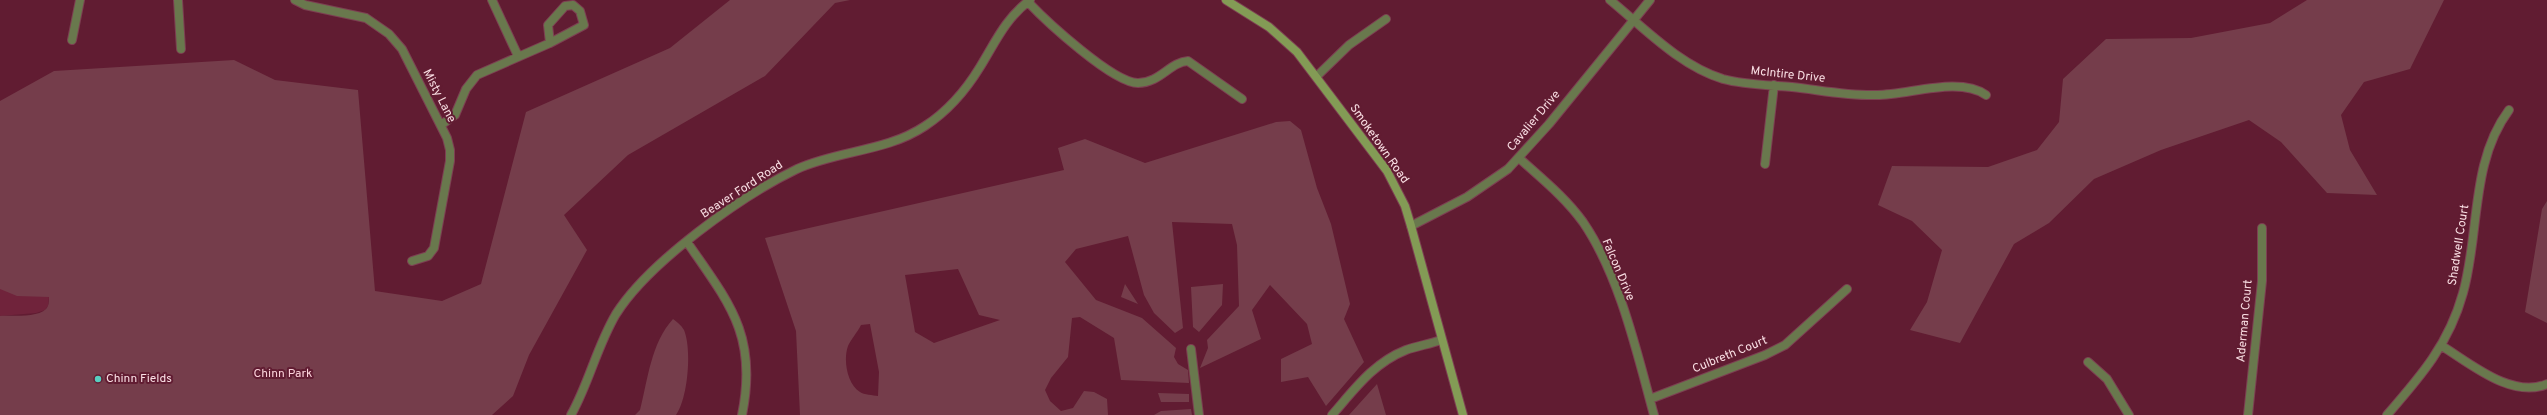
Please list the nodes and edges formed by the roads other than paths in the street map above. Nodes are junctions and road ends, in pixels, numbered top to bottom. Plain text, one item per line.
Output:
1 (80, 0) edge
2 (178, 0) edge
3 (296, 0) edge
4 (492, 0) edge
5 (1226, 0) edge
6 (1610, 0) edge
7 (1650, 0) edge
8 (1029, 1) edge
9 (1386, 19) dead end
10 (1634, 20) junction
11 (72, 40) dead end
12 (550, 43) junction
13 (181, 49) dead end
14 (518, 56) junction
15 (1317, 76) junction
16 (1774, 85) junction
17 (1986, 95) dead end
18 (1242, 99) dead end
19 (2509, 110) dead end
20 (441, 125) junction
21 (1519, 158) junction
22 (1765, 164) dead end
23 (1412, 226) junction
24 (2262, 228) dead end
25 (687, 242) junction
26 (412, 261) dead end
27 (1847, 289) dead end
28 (1442, 340) junction
29 (2442, 346) junction
30 (1191, 349) dead end
31 (2088, 362) dead end
32 (2547, 384) edge
33 (1650, 399) junction
34 (572, 415) edge
35 (742, 415) edge
36 (1199, 415) edge
37 (1332, 415) edge
38 (1462, 415) edge
39 (1654, 415) edge
40 (2129, 415) edge
41 (2248, 415) edge
42 (2387, 415) edge

1 - 11 street
2 - 13 street
3 - 20 street, Misty Lane
4 - 14 street
5 - 15 main road, Smoketown Road
6 - 10 street, McIntire Drive
7 - 10 street, Cavalier Drive
8 - 18 street
8 - 25 street, Beaver Ford Road
9 - 15 street
10 - 16 street, McIntire Drive
10 - 21 street, Cavalier Drive
12 - 12 street
12 - 14 street
14 - 20 street
15 - 23 main road, Smoketown Road
16 - 17 street, McIntire Drive
16 - 22 street
19 - 29 street, Shadwell Court
20 - 26 street, Misty Lane
21 - 23 street, Cavalier Drive
21 - 33 street, Falcon Drive
23 - 28 main road, Smoketown Road
24 - 41 street, Aderman Court
25 - 34 street, Beaver Ford Road
25 - 35 street
27 - 33 street, Culbreth Court
28 - 37 street
28 - 38 main road, Smoketown Road
29 - 32 street
29 - 42 street, Shadwell Court
30 - 36 street
31 - 40 street
33 - 39 street, Falcon Drive

